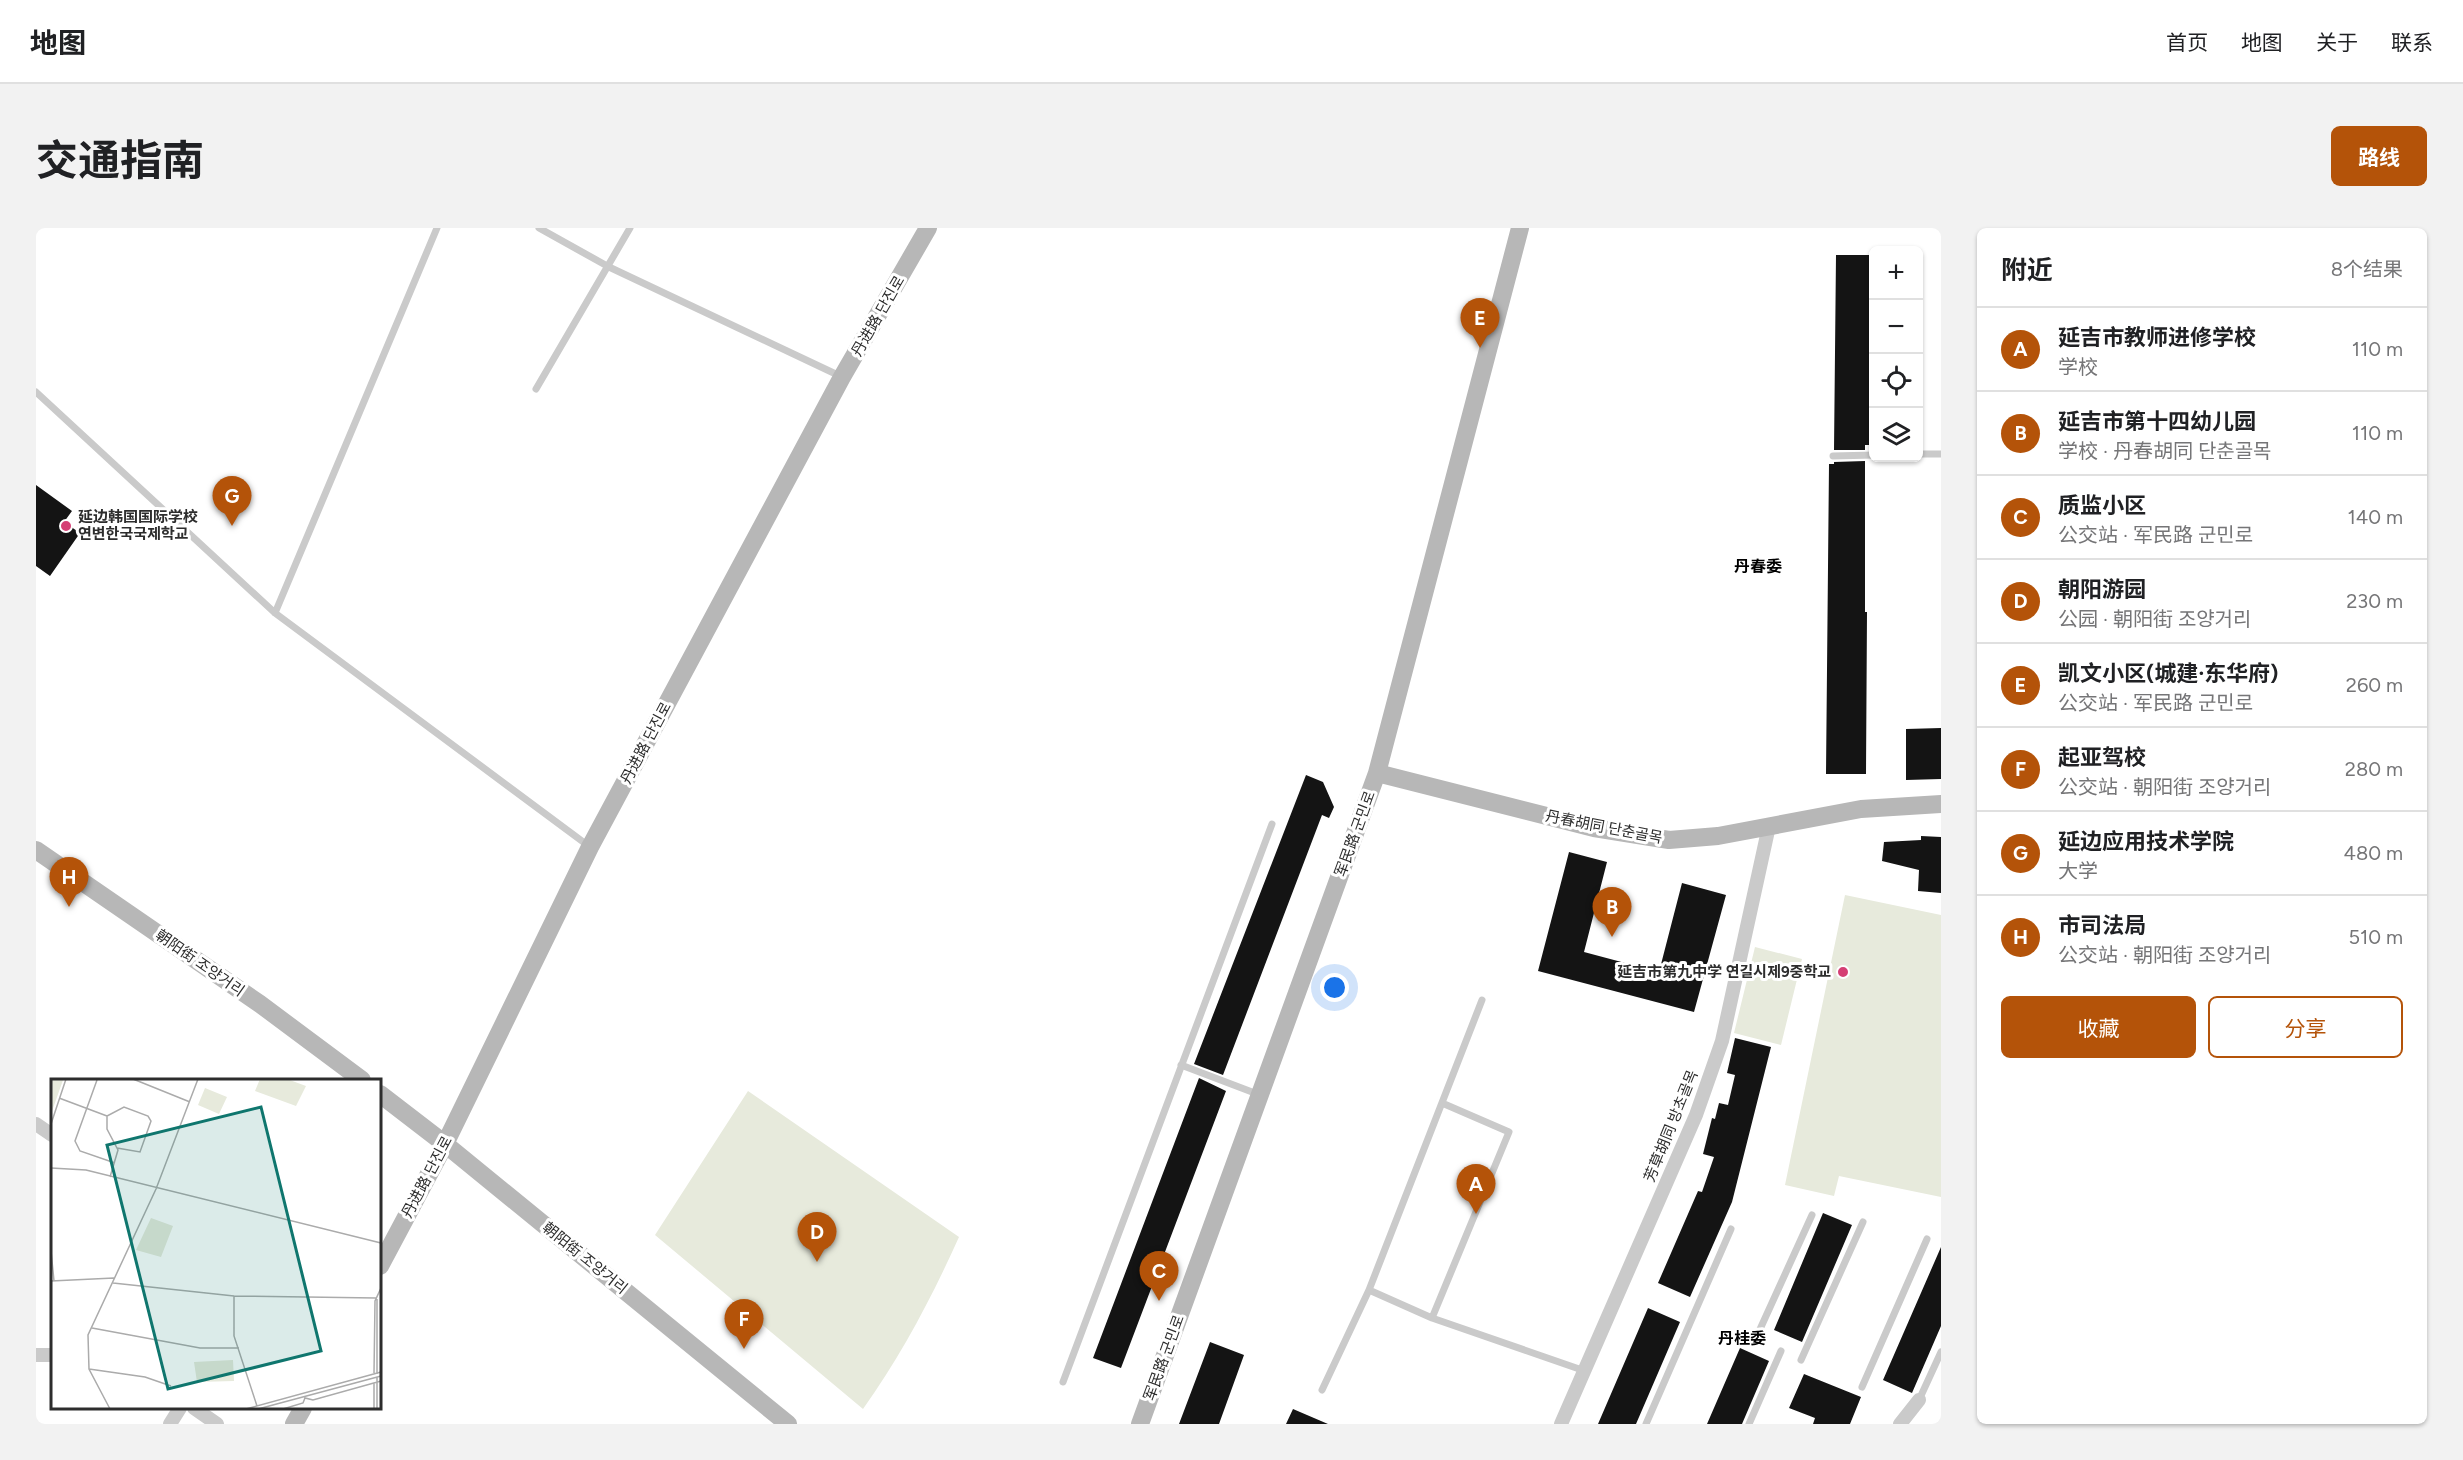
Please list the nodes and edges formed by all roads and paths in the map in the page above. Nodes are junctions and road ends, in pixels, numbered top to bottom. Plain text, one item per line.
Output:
1 (437, 228) edge
2 (539, 228) edge
3 (630, 228) edge
4 (928, 228) edge
5 (1520, 228) edge
6 (609, 267) junction
7 (842, 377) junction
8 (536, 389) dead end
9 (36, 392) edge
10 (1923, 454) edge
11 (1941, 454) edge
12 (1869, 455) edge
13 (1833, 456) dead end
14 (275, 613) junction
15 (1377, 772) junction
16 (1941, 804) edge
17 (1272, 824) dead end
18 (1769, 826) junction
19 (590, 846) junction
20 (36, 850) edge
21 (1482, 1000) dead end
22 (1181, 1065) junction
23 (361, 1079) edge
24 (381, 1095) edge
25 (1260, 1095) junction
26 (1442, 1103) junction
27 (36, 1124) edge
28 (51, 1134) edge
29 (446, 1144) junction
30 (1812, 1215) dead end
31 (1863, 1222) dead end
32 (1731, 1229) dead end
33 (1927, 1239) dead end
34 (381, 1264) edge
35 (1369, 1290) junction
36 (1432, 1318) junction
37 (1756, 1338) dead end
38 (1780, 1351) dead end
39 (1941, 1352) edge
40 (1801, 1360) dead end
41 (1585, 1371) junction
42 (1063, 1382) dead end
43 (1862, 1387) dead end
44 (1322, 1390) dead end
45 (1919, 1400) joint
46 (179, 1409) edge
47 (197, 1409) edge
48 (302, 1409) edge
49 (170, 1424) edge
50 (217, 1424) edge
51 (294, 1424) edge
52 (788, 1424) edge
53 (1140, 1424) edge
54 (1561, 1424) edge
55 (1646, 1424) edge
56 (1749, 1424) edge
57 (1900, 1424) edge

1 - 14 lane
2 - 6 lane
3 - 6 lane
4 - 7 street, 丹进路 단진로
5 - 15 street, 军民路 군민로
6 - 7 lane
6 - 8 lane
7 - 19 street, 丹进路 단진로
9 - 14 lane
10 - 11 lane
12 - 13 lane
14 - 19 lane
15 - 18 street, 丹春胡同 단춘골목
15 - 25 street, 军民路 군민로
16 - 18 street, 丹春胡同 단춘골목
17 - 22 lane
18 - 41 street, 芳草胡同 방초골목
19 - 29 street, 丹进路 단진로
20 - 23 street, 朝阳街 조양거리
21 - 26 lane
22 - 25 lane
22 - 42 lane
24 - 29 street, 朝阳街 조양거리
25 - 53 street, 军民路 군민로
26 - 35 lane
26 - 36 lane
27 - 28 street
29 - 34 street, 丹进路 단진로
29 - 52 street, 朝阳街 조양거리
30 - 37 lane
31 - 40 lane
32 - 55 lane
33 - 43 lane
35 - 36 lane
35 - 44 lane
36 - 41 lane
38 - 56 lane
39 - 45 lane
41 - 54 street, 芳草胡同 방초골목
45 - 57 street
46 - 49 street
47 - 50 street
48 - 51 street

